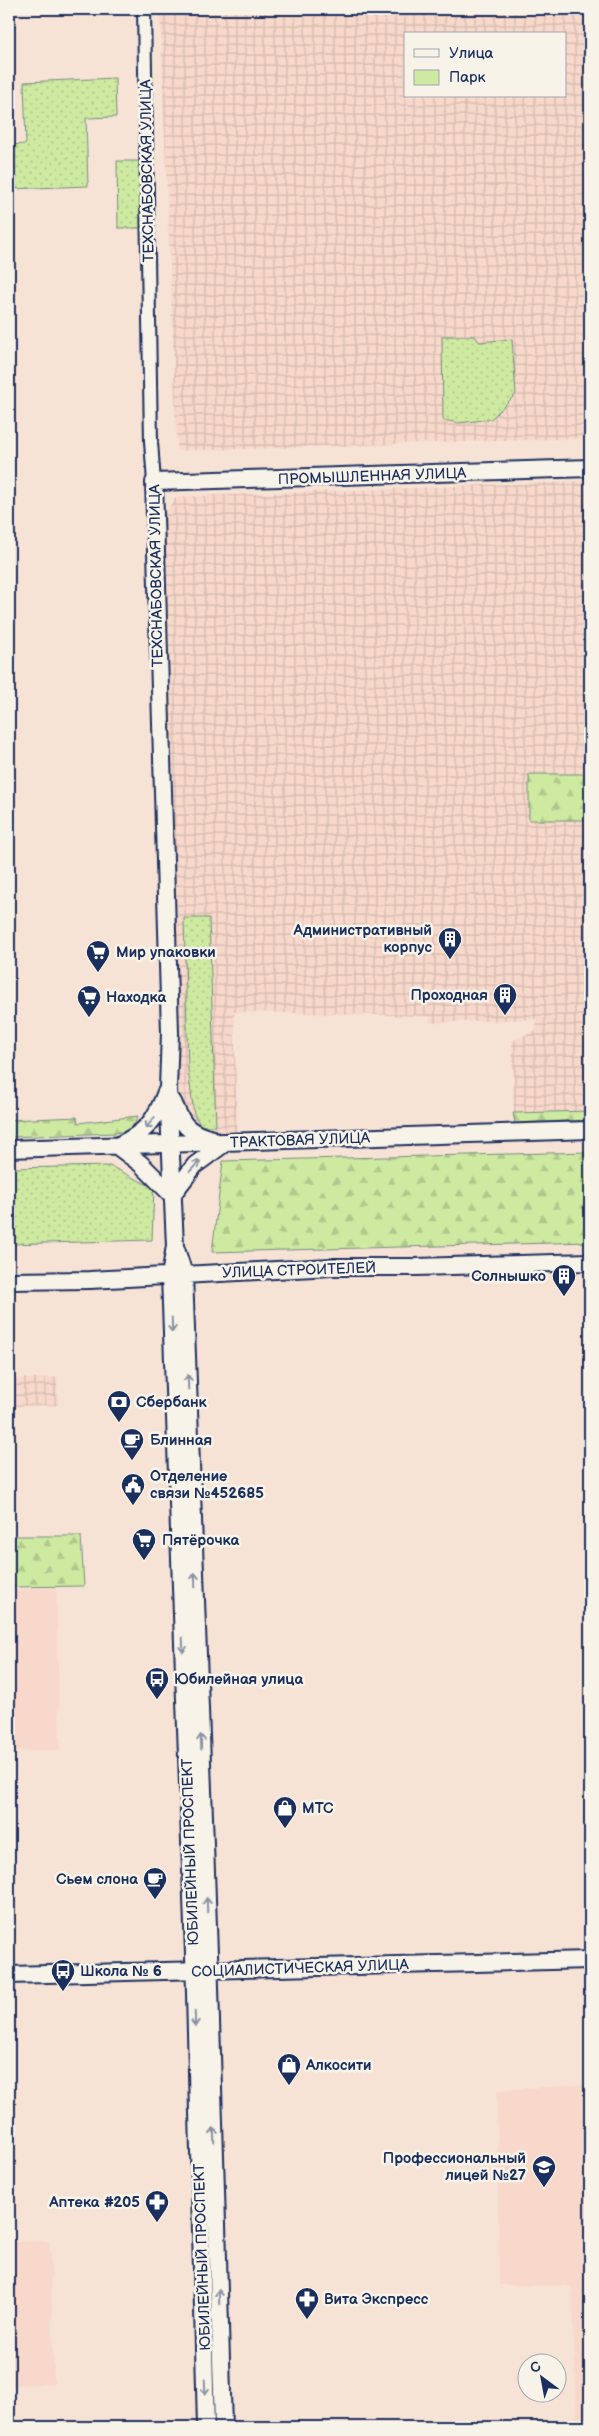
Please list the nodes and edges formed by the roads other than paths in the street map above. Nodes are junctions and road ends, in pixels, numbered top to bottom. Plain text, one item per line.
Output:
1 (144, 9) edge
2 (590, 468) edge
3 (154, 482) junction
4 (168, 1088) junction
5 (590, 1130) edge
6 (172, 1143) junction
7 (225, 1143) junction
8 (117, 1146) junction
9 (9, 1149) edge
10 (172, 1195) junction
11 (590, 1262) edge
12 (177, 1275) junction
13 (9, 1281) edge
14 (590, 1960) edge
15 (202, 1971) junction
16 (9, 1975) edge
17 (206, 2427) edge
18 (223, 2427) edge

1 - 3 street, ТЕХСНАБОВСКАЯ УЛИЦА
2 - 3 main road, ПРОМЫШЛЕННАЯ УЛИЦА
3 - 4 main road, ТЕХСНАБОВСКАЯ УЛИЦА
4 - 6 main road, ТЕХСНАБОВСКАЯ УЛИЦА
4 - 7 main road
4 -> 8 main road
5 - 7 main road, ТРАКТОВАЯ УЛИЦА
6 - 7 main road, ТРАКТОВАЯ УЛИЦА
6 - 8 main road, ТРАКТОВАЯ УЛИЦА
6 - 10 main road, ТЕХСНАБОВСКАЯ УЛИЦА
10 -> 7 main road
8 - 9 main road, ТРАКТОВАЯ УЛИЦА
8 - 10 main road
10 - 12 main road, ТЕХСНАБОВСКАЯ УЛИЦА
11 - 12 main road, УЛИЦА СТРОИТЕЛЕЙ
12 - 13 main road, УЛИЦА СТРОИТЕЛЕЙ
12 - 15 main road, ТЕХСНАБОВСКАЯ УЛИЦА
14 - 15 main road, СОЦИАЛИСТИЧЕСКАЯ УЛИЦА
15 - 16 main road, СОЦИАЛИСТИЧЕСКАЯ УЛИЦА
15 -> 17 main road, ЮБИЛЕЙНЫЙ ПРОСПЕКТ
18 -> 15 main road, ЮБИЛЕЙНЫЙ ПРОСПЕКТ

